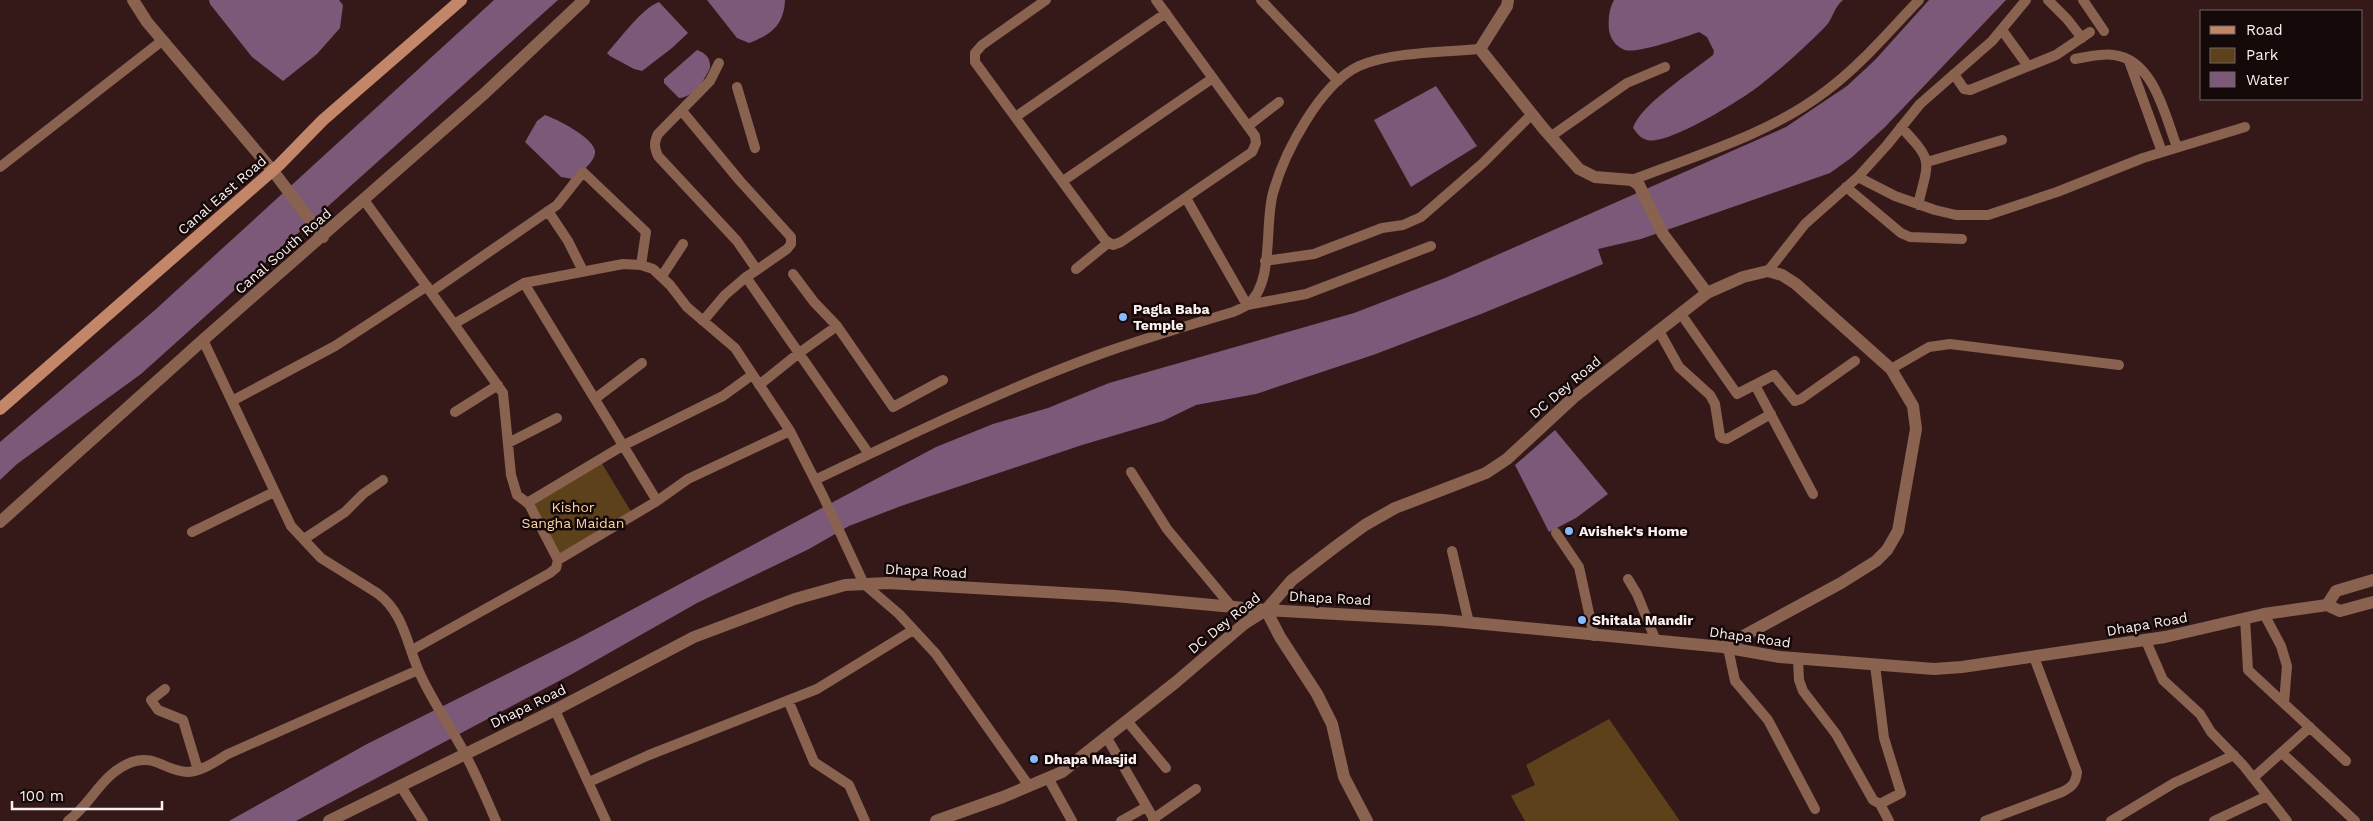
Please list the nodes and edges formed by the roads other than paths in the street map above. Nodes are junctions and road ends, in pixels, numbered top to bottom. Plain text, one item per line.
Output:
1 (133, 0) edge
2 (461, 0) edge
3 (584, 0) edge
4 (1046, 0) edge
5 (1156, 0) edge
6 (1261, 0) edge
7 (1508, 0) edge
8 (1919, 0) edge
9 (2026, 0) edge
10 (2048, 0) edge
11 (2082, 0) edge
12 (1166, 13) junction
13 (2002, 30) junction
14 (2104, 31) dead end
15 (162, 40) junction
16 (1480, 49) junction
17 (2076, 59) dead end
18 (2129, 61) junction
19 (719, 63) dead end
20 (2028, 66) junction
21 (1665, 67) dead end
22 (1954, 74) junction
23 (1212, 78) junction
24 (1338, 81) junction
25 (737, 87) dead end
26 (1279, 102) dead end
27 (682, 111) junction
28 (1532, 114) junction
29 (1017, 116) junction
30 (1248, 126) junction
31 (1901, 127) junction
32 (2245, 127) dead end
33 (1550, 137) junction
34 (2002, 140) dead end
35 (2177, 147) junction
36 (755, 148) dead end
37 (2162, 152) junction
38 (1927, 162) junction
39 (0, 167) edge
40 (273, 171) junction
41 (1858, 176) junction
42 (1063, 181) junction
43 (1635, 183) junction
44 (1846, 187) junction
45 (1186, 198) junction
46 (364, 200) junction
47 (1918, 205) junction
48 (548, 211) junction
49 (323, 236) junction
50 (1962, 239) dead end
51 (1108, 243) junction
52 (683, 244) dead end
53 (1431, 246) dead end
54 (1265, 261) junction
55 (641, 265) junction
56 (1076, 269) dead end
57 (757, 270) junction
58 (1768, 271) junction
59 (583, 272) junction
60 (793, 274) dead end
61 (662, 276) junction
62 (746, 277) junction
63 (524, 283) junction
64 (429, 289) junction
65 (1707, 293) junction
66 (1247, 305) junction
67 (1681, 314) junction
68 (703, 321) junction
69 (454, 324) junction
70 (837, 326) junction
71 (1659, 331) junction
72 (203, 340) junction
73 (799, 353) junction
74 (1855, 361) dead end
75 (642, 363) dead end
76 (2119, 365) dead end
77 (1891, 369) junction
78 (752, 375) junction
79 (943, 380) dead end
80 (498, 385) junction
81 (759, 385) junction
82 (1755, 385) junction
83 (596, 398) junction
84 (232, 401) junction
85 (0, 409) edge
86 (455, 412) dead end
87 (1771, 414) junction
88 (556, 418) dead end
89 (790, 431) junction
90 (508, 443) junction
91 (624, 445) junction
92 (870, 454) junction
93 (1131, 472) dead end
94 (383, 480) dead end
95 (815, 480) junction
96 (274, 492) junction
97 (1813, 494) dead end
98 (657, 501) junction
99 (527, 503) junction
100 (0, 522) edge
101 (192, 532) dead end
102 (1556, 532) dead end
103 (304, 539) junction
104 (1452, 551) dead end
105 (558, 560) junction
106 (1628, 579) dead end
107 (2373, 580) edge
108 (864, 584) junction
109 (2373, 602) edge
110 (2326, 605) junction
111 (1231, 606) junction
112 (1266, 610) junction
113 (2264, 614) junction
114 (2245, 618) junction
115 (1469, 623) junction
116 (913, 630) junction
117 (1594, 636) junction
118 (2146, 640) junction
119 (1656, 641) junction
120 (1726, 648) junction
121 (412, 650) junction
122 (2034, 657) junction
123 (1798, 659) junction
124 (1875, 665) junction
125 (420, 674) junction
126 (165, 689) dead end
127 (788, 700) junction
128 (2284, 703) junction
129 (555, 710) junction
130 (1127, 721) junction
131 (2310, 727) junction
132 (1107, 738) junction
133 (464, 753) junction
134 (2282, 753) junction
135 (2234, 755) junction
136 (2346, 760) dead end
137 (1166, 768) dead end
138 (198, 770) junction
139 (1048, 778) junction
140 (2253, 778) junction
141 (589, 782) junction
142 (400, 785) junction
143 (1029, 786) junction
144 (1196, 790) dead end
145 (2267, 796) junction
146 (1880, 804) junction
147 (1146, 807) junction
148 (1815, 809) dead end
149 (2231, 817) edge
150 (944, 820) edge
151 (1154, 820) edge
152 (68, 821) edge
153 (329, 821) edge
154 (423, 821) edge
155 (496, 821) edge
156 (606, 821) edge
157 (865, 821) edge
158 (1072, 821) edge
159 (1121, 821) edge
160 (1367, 821) edge
161 (1888, 821) edge
162 (1985, 821) edge
163 (2111, 821) edge
164 (2214, 821) edge
165 (2287, 821) edge
166 (2355, 821) edge

1 - 15 street
2 - 40 main road, Canal East Road
3 - 46 street, Canal South Road
4 - 29 street
5 - 12 street
6 - 24 street
7 - 16 street
8 - 43 street
9 - 13 street
10 - 20 street
11 - 14 street
12 - 23 street
12 - 29 street
13 - 20 street
13 - 22 street
15 - 39 street
15 - 40 street
16 - 24 street
16 - 28 street
17 - 18 street
18 - 35 street
18 - 37 street
19 - 27 street
20 - 22 street
21 - 33 street
22 - 31 street
23 - 30 street
23 - 42 street
24 - 54 street
25 - 36 street
26 - 30 street
27 - 57 street
27 - 57 street
28 - 33 street
28 - 54 street
29 - 42 street
30 - 45 street
31 - 38 street
31 - 41 street
32 - 35 street
33 - 43 street
34 - 38 street
35 - 37 street
37 - 47 street
38 - 47 street
40 - 49 street
40 - 85 main road, Canal East Road
41 - 44 street
41 - 47 street
42 - 51 street
43 - 65 street
44 - 50 street
44 - 58 street
45 - 51 street
45 - 66 street
46 - 49 street, Canal South Road
46 - 64 street
48 - 55 street
48 - 59 street
48 - 64 street
49 - 72 street, Canal South Road
51 - 56 street
52 - 61 street
53 - 66 street
54 - 66 street
55 - 59 street
55 - 61 street
57 - 62 street
58 - 65 street, DC Dey Road
58 - 77 street
59 - 63 street
60 - 70 street
61 - 68 street
62 - 68 street
62 - 73 street
63 - 69 street
63 - 83 street
64 - 69 street
64 - 84 street
65 - 67 street, DC Dey Road
66 - 92 street
67 - 71 street, DC Dey Road
67 - 82 street
68 - 78 street
69 - 80 street
70 - 73 street
70 - 79 street
71 - 87 street
71 - 112 street, DC Dey Road
72 - 84 street
72 - 100 street, Canal South Road
73 - 81 street
73 - 92 street
74 - 82 street
75 - 83 street
76 - 77 street
77 - 120 street
78 - 81 street
78 - 91 street
80 - 86 street
80 - 90 street
81 - 89 street
82 - 87 street
83 - 91 street
84 - 96 street
87 - 97 street
88 - 90 street
89 - 95 street
89 - 98 street
90 - 99 street
91 - 98 street
91 - 99 street
92 - 95 street
93 - 111 street
94 - 103 street
95 - 108 street
96 - 101 street
96 - 103 street
98 - 105 street
99 - 105 street
102 - 117 street
103 - 121 street
104 - 115 street
105 - 121 street
106 - 119 street
107 - 110 street
108 - 111 street, Dhapa Road
108 - 116 street
108 - 129 street, Dhapa Road
109 - 110 street, Dhapa Road
110 - 113 street, Dhapa Road
111 - 112 street, Dhapa Road
112 - 115 street, Dhapa Road
112 - 130 street, DC Dey Road
112 - 160 street
113 - 114 street, Dhapa Road
113 - 128 street
114 - 118 street, Dhapa Road
114 - 128 street
115 - 117 street, Dhapa Road
116 - 127 street
116 - 143 street
117 - 119 street, Dhapa Road
118 - 122 street, Dhapa Road
118 - 135 street
119 - 120 street, Dhapa Road
120 - 123 street, Dhapa Road
120 - 148 street
121 - 125 street
122 - 124 street, Dhapa Road
122 - 162 street
123 - 124 street, Dhapa Road
123 - 146 street
124 - 146 street
125 - 133 street
125 - 138 street
126 - 138 street
127 - 141 street
127 - 157 street
128 - 131 street
129 - 133 street, Dhapa Road
129 - 141 street
130 - 132 street, DC Dey Road
130 - 137 street
131 - 134 street
131 - 136 street
132 - 139 street, DC Dey Road
132 - 147 street
133 - 142 street, Dhapa Road
133 - 155 street
134 - 140 street
134 - 166 street
135 - 140 street
135 - 163 street
138 - 152 street
139 - 143 street, DC Dey Road
139 - 158 street
140 - 145 street
141 - 156 street
142 - 153 street, Dhapa Road
142 - 154 street
143 - 150 street, DC Dey Road
144 - 151 street
145 - 149 street
145 - 165 street
146 - 161 street
147 - 151 street
147 - 159 street
149 - 164 street

